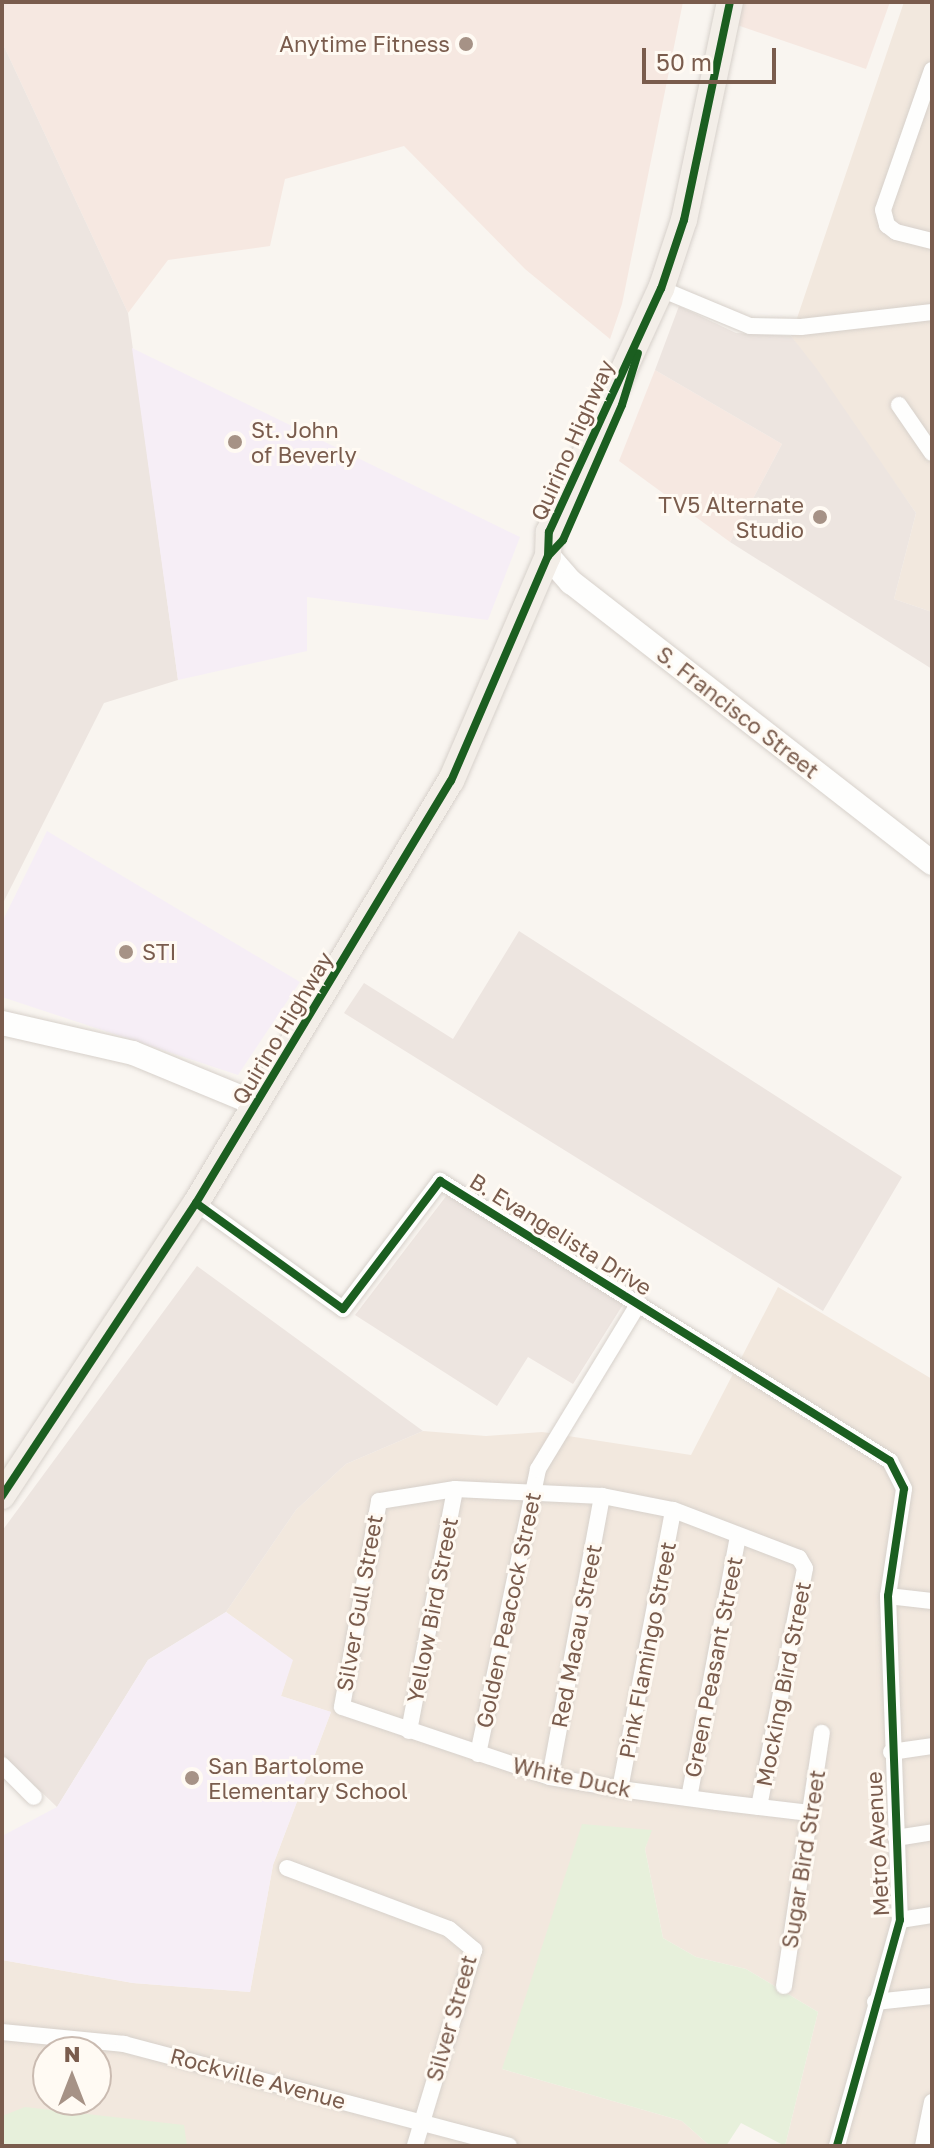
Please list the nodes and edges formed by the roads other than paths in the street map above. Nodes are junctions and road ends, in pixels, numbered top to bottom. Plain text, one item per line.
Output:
1 (730, 2) edge
2 (932, 70) edge
3 (932, 241) edge
4 (661, 289) junction
5 (932, 312) edge
6 (899, 405) dead end
7 (932, 453) edge
8 (548, 556) junction
9 (932, 863) edge
10 (2, 1023) edge
11 (257, 1104) junction
12 (196, 1203) junction
13 (639, 1303) junction
14 (455, 1489) junction
15 (531, 1491) junction
16 (2, 1496) edge
17 (602, 1496) junction
18 (673, 1510) junction
19 (899, 1532) joint
20 (738, 1536) junction
21 (888, 1596) junction
22 (932, 1601) edge
23 (342, 1707) joint
24 (409, 1731) junction
25 (822, 1733) dead end
26 (932, 1746) edge
27 (891, 1752) junction
28 (478, 1754) junction
29 (2, 1765) edge
30 (550, 1777) junction
31 (620, 1789) junction
32 (34, 1797) dead end
33 (689, 1798) junction
34 (759, 1807) junction
35 (810, 1813) junction
36 (932, 1832) edge
37 (896, 1838) junction
38 (287, 1868) dead end
39 (932, 1915) edge
40 (900, 1920) junction
41 (784, 1986) dead end
42 (932, 1996) edge
43 (875, 2002) junction
44 (2, 2032) edge
45 (932, 2102) edge
46 (422, 2121) junction
47 (415, 2146) edge
48 (509, 2146) edge
49 (837, 2146) edge
50 (923, 2146) edge

1 - 4 main road, Quirino Highway
2 - 3 street
4 - 5 street
4 - 8 main road, Quirino Highway
6 - 7 street
8 - 9 street, S. Francisco Street
8 - 11 main road, Quirino Highway
10 - 11 street
11 - 12 main road, Quirino Highway
12 - 13 street, B. Evangelista Drive
12 - 16 main road, Quirino Highway
13 - 15 street, Golden Peacock Street
13 - 19 street, B. Evangelista Drive
14 - 15 street
14 - 23 street, Silver Gull Street
14 - 24 street, Yellow Bird Street
15 - 17 street
15 - 28 street, Golden Peacock Street
17 - 18 street
17 - 30 street, Red Macau Street
18 - 20 street
18 - 31 street, Pink Flamingo Street
19 - 21 street, Metro Avenue
20 - 33 street, Green Peasant Street
20 - 34 street, Mocking Bird Street
21 - 22 street
21 - 27 street, Metro Avenue
23 - 24 street, White Duck
24 - 28 street, White Duck
25 - 35 street, Sugar Bird Street
26 - 27 street
27 - 37 street, Metro Avenue
28 - 30 street, White Duck
29 - 32 street
30 - 31 street, White Duck
31 - 33 street, White Duck
33 - 34 street, White Duck
34 - 35 street, White Duck
35 - 41 street, Sugar Bird Street
36 - 37 street
37 - 40 street, Metro Avenue
38 - 46 street, Silver Street
39 - 40 street
40 - 43 street, Metro Avenue
42 - 43 street
43 - 49 street, Metro Avenue
44 - 46 street, Rockville Avenue
45 - 50 street
46 - 47 street, Silver Street
46 - 48 street, Rockville Avenue

